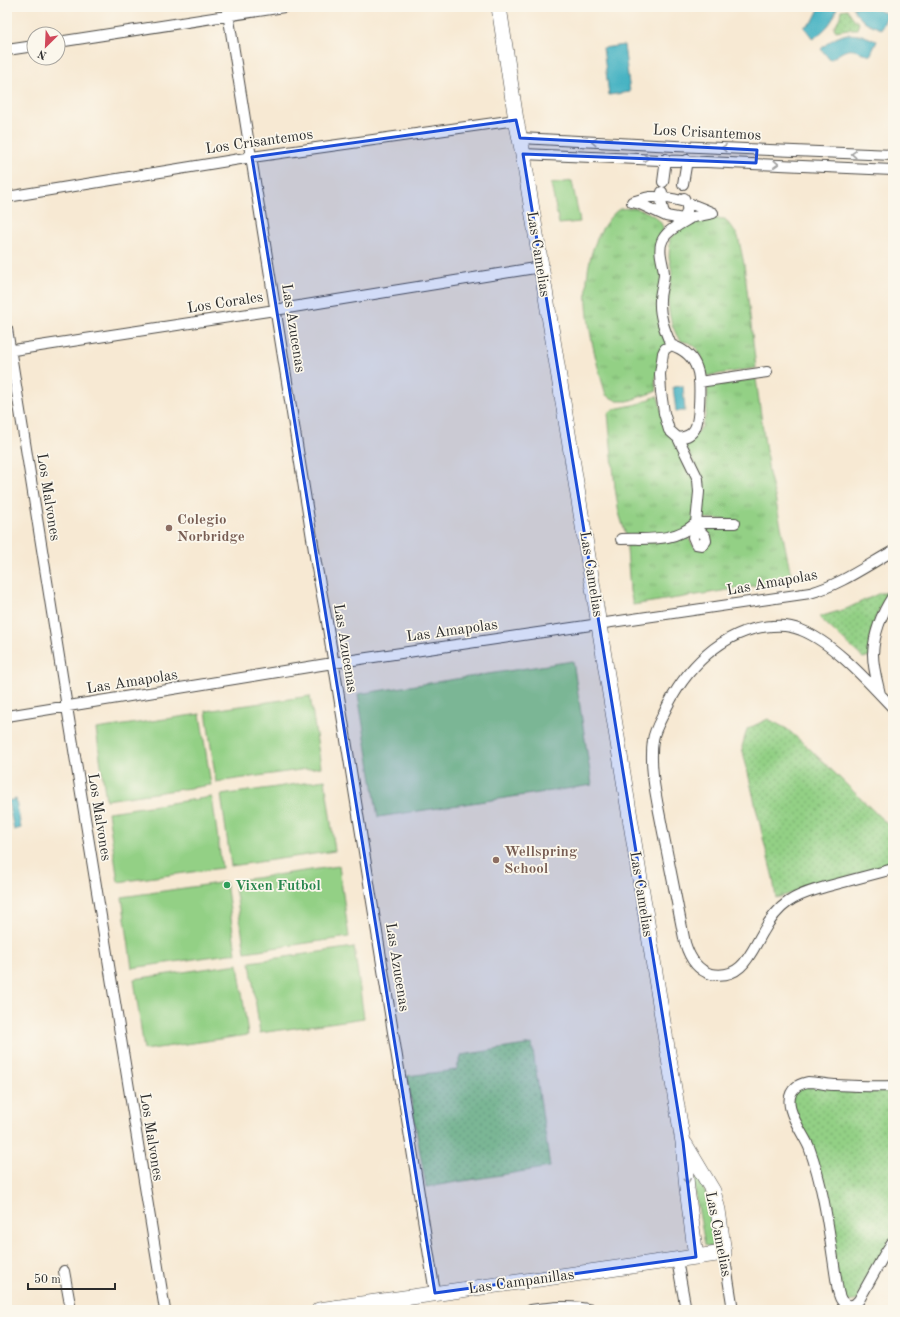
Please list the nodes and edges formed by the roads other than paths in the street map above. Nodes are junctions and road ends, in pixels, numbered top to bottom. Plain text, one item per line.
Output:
1 (284, 7) edge
2 (499, 7) edge
3 (228, 11) edge
4 (66, 41) edge
5 (26, 47) edge
6 (7, 50) edge
7 (516, 120) junction
8 (520, 138) junction
9 (675, 146) junction
10 (757, 150) junction
11 (523, 154) junction
12 (893, 155) edge
13 (252, 157) junction
14 (671, 159) junction
15 (687, 160) junction
16 (756, 163) junction
17 (893, 170) edge
18 (663, 182) dead end
19 (683, 184) dead end
20 (661, 195) junction
21 (7, 196) edge
22 (684, 198) junction
23 (666, 216) junction
24 (686, 219) junction
25 (541, 267) junction
26 (275, 310) junction
27 (7, 329) edge
28 (671, 345) junction
29 (9, 350) edge
30 (767, 372) dead end
31 (699, 382) junction
32 (678, 438) junction
33 (735, 523) dead end
34 (696, 525) junction
35 (621, 539) dead end
36 (893, 551) edge
37 (893, 596) edge
38 (600, 624) junction
39 (333, 663) junction
40 (880, 694) junction
41 (67, 707) junction
42 (893, 708) edge
43 (7, 716) edge
44 (893, 870) edge
45 (893, 1086) edge
46 (683, 1142) junction
47 (893, 1241) edge
48 (724, 1253) junction
49 (696, 1257) junction
50 (677, 1260) junction
51 (64, 1272) dead end
52 (435, 1293) junction
53 (70, 1310) edge
54 (166, 1310) edge
55 (319, 1310) edge
56 (531, 1310) edge
57 (592, 1310) edge
58 (686, 1310) edge
59 (733, 1310) edge

1 - 3 street
2 - 7 street, Las Camelias
3 - 4 street
3 - 13 street, Las Azucenas
5 - 6 street
7 - 8 street, Las Camelias
7 - 13 street, Los Crisantemos
9 -> 8 street, Los Crisantemos
8 - 11 street, Las Camelias
10 -> 9 street, Los Crisantemos
9 - 14 street
12 -> 10 street, Los Crisantemos
10 - 16 street
11 -> 14 street, Los Crisantemos
11 - 25 street, Las Camelias
13 - 21 street, Los Crisantemos
13 - 26 street, Las Azucenas
14 - 15 street, Los Crisantemos
14 - 18 street
15 - 16 street, Los Crisantemos
15 - 19 street
16 -> 17 street, Los Crisantemos
20 - 22 street
20 - 23 street
20 - 23 street
22 - 24 street
22 - 24 street
23 - 24 street
24 - 28 street
25 - 26 street, Los Corales
25 - 38 street, Las Camelias
26 - 29 street, Los Corales
26 - 39 street, Las Azucenas
27 - 29 street, Los Malvones
28 - 31 street
28 - 32 street
29 - 41 street, Los Malvones
30 - 31 street
31 - 32 street
32 - 34 street
33 - 34 street
34 - 35 street
36 - 38 street, Las Amapolas
37 - 40 street
38 - 39 street, Las Amapolas
38 - 46 street, Las Camelias
39 - 41 street, Las Amapolas
39 - 52 street, Las Azucenas
40 - 42 street
40 - 44 street
41 - 43 street, Las Amapolas
41 - 54 street, Los Malvones
45 - 47 street
46 - 48 street, Las Camelias
46 -> 49 street, Las Camelias
48 - 49 street, Las Campanillas
48 - 59 street, Las Camelias
49 - 50 street, Las Campanillas
50 - 52 street, Las Campanillas
50 - 58 street
51 - 53 street
52 - 55 street, Las Campanillas
56 - 57 street

